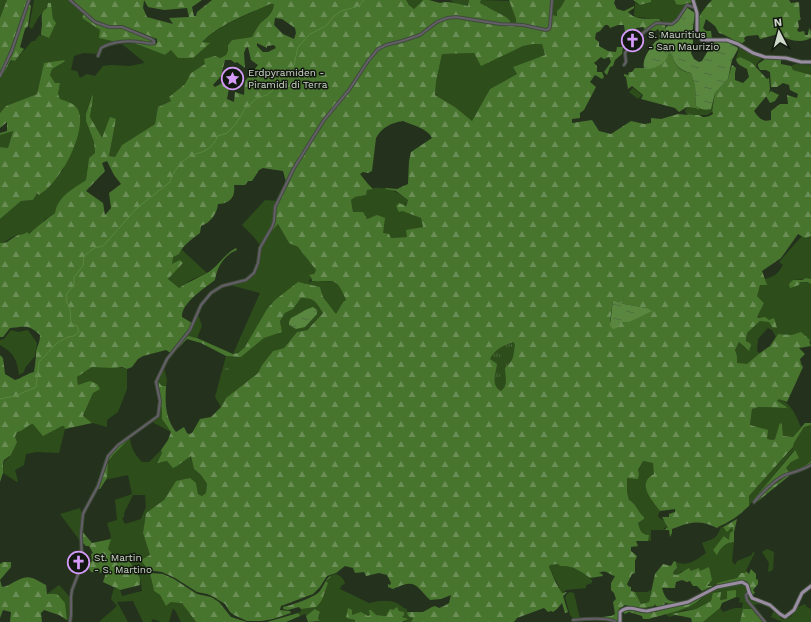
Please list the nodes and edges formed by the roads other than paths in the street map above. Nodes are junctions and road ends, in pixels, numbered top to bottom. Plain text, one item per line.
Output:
1 (29, 0) edge
2 (70, 0) edge
3 (552, 0) edge
4 (694, 0) edge
5 (696, 8) junction
6 (98, 56) dead end
7 (811, 62) edge
8 (624, 65) dead end
9 (0, 76) edge
10 (811, 465) edge
11 (754, 502) dead end
12 (811, 586) edge
13 (748, 592) junction
14 (574, 620) dead end
15 (70, 622) edge
16 (616, 622) edge
17 (620, 622) edge
18 (765, 622) edge

1 - 9 street
2 - 6 street
3 - 15 street
4 - 5 main road
5 - 7 main road
5 - 8 street
10 - 11 street
12 - 13 main road
13 - 17 main road
13 - 18 street
14 - 16 street

